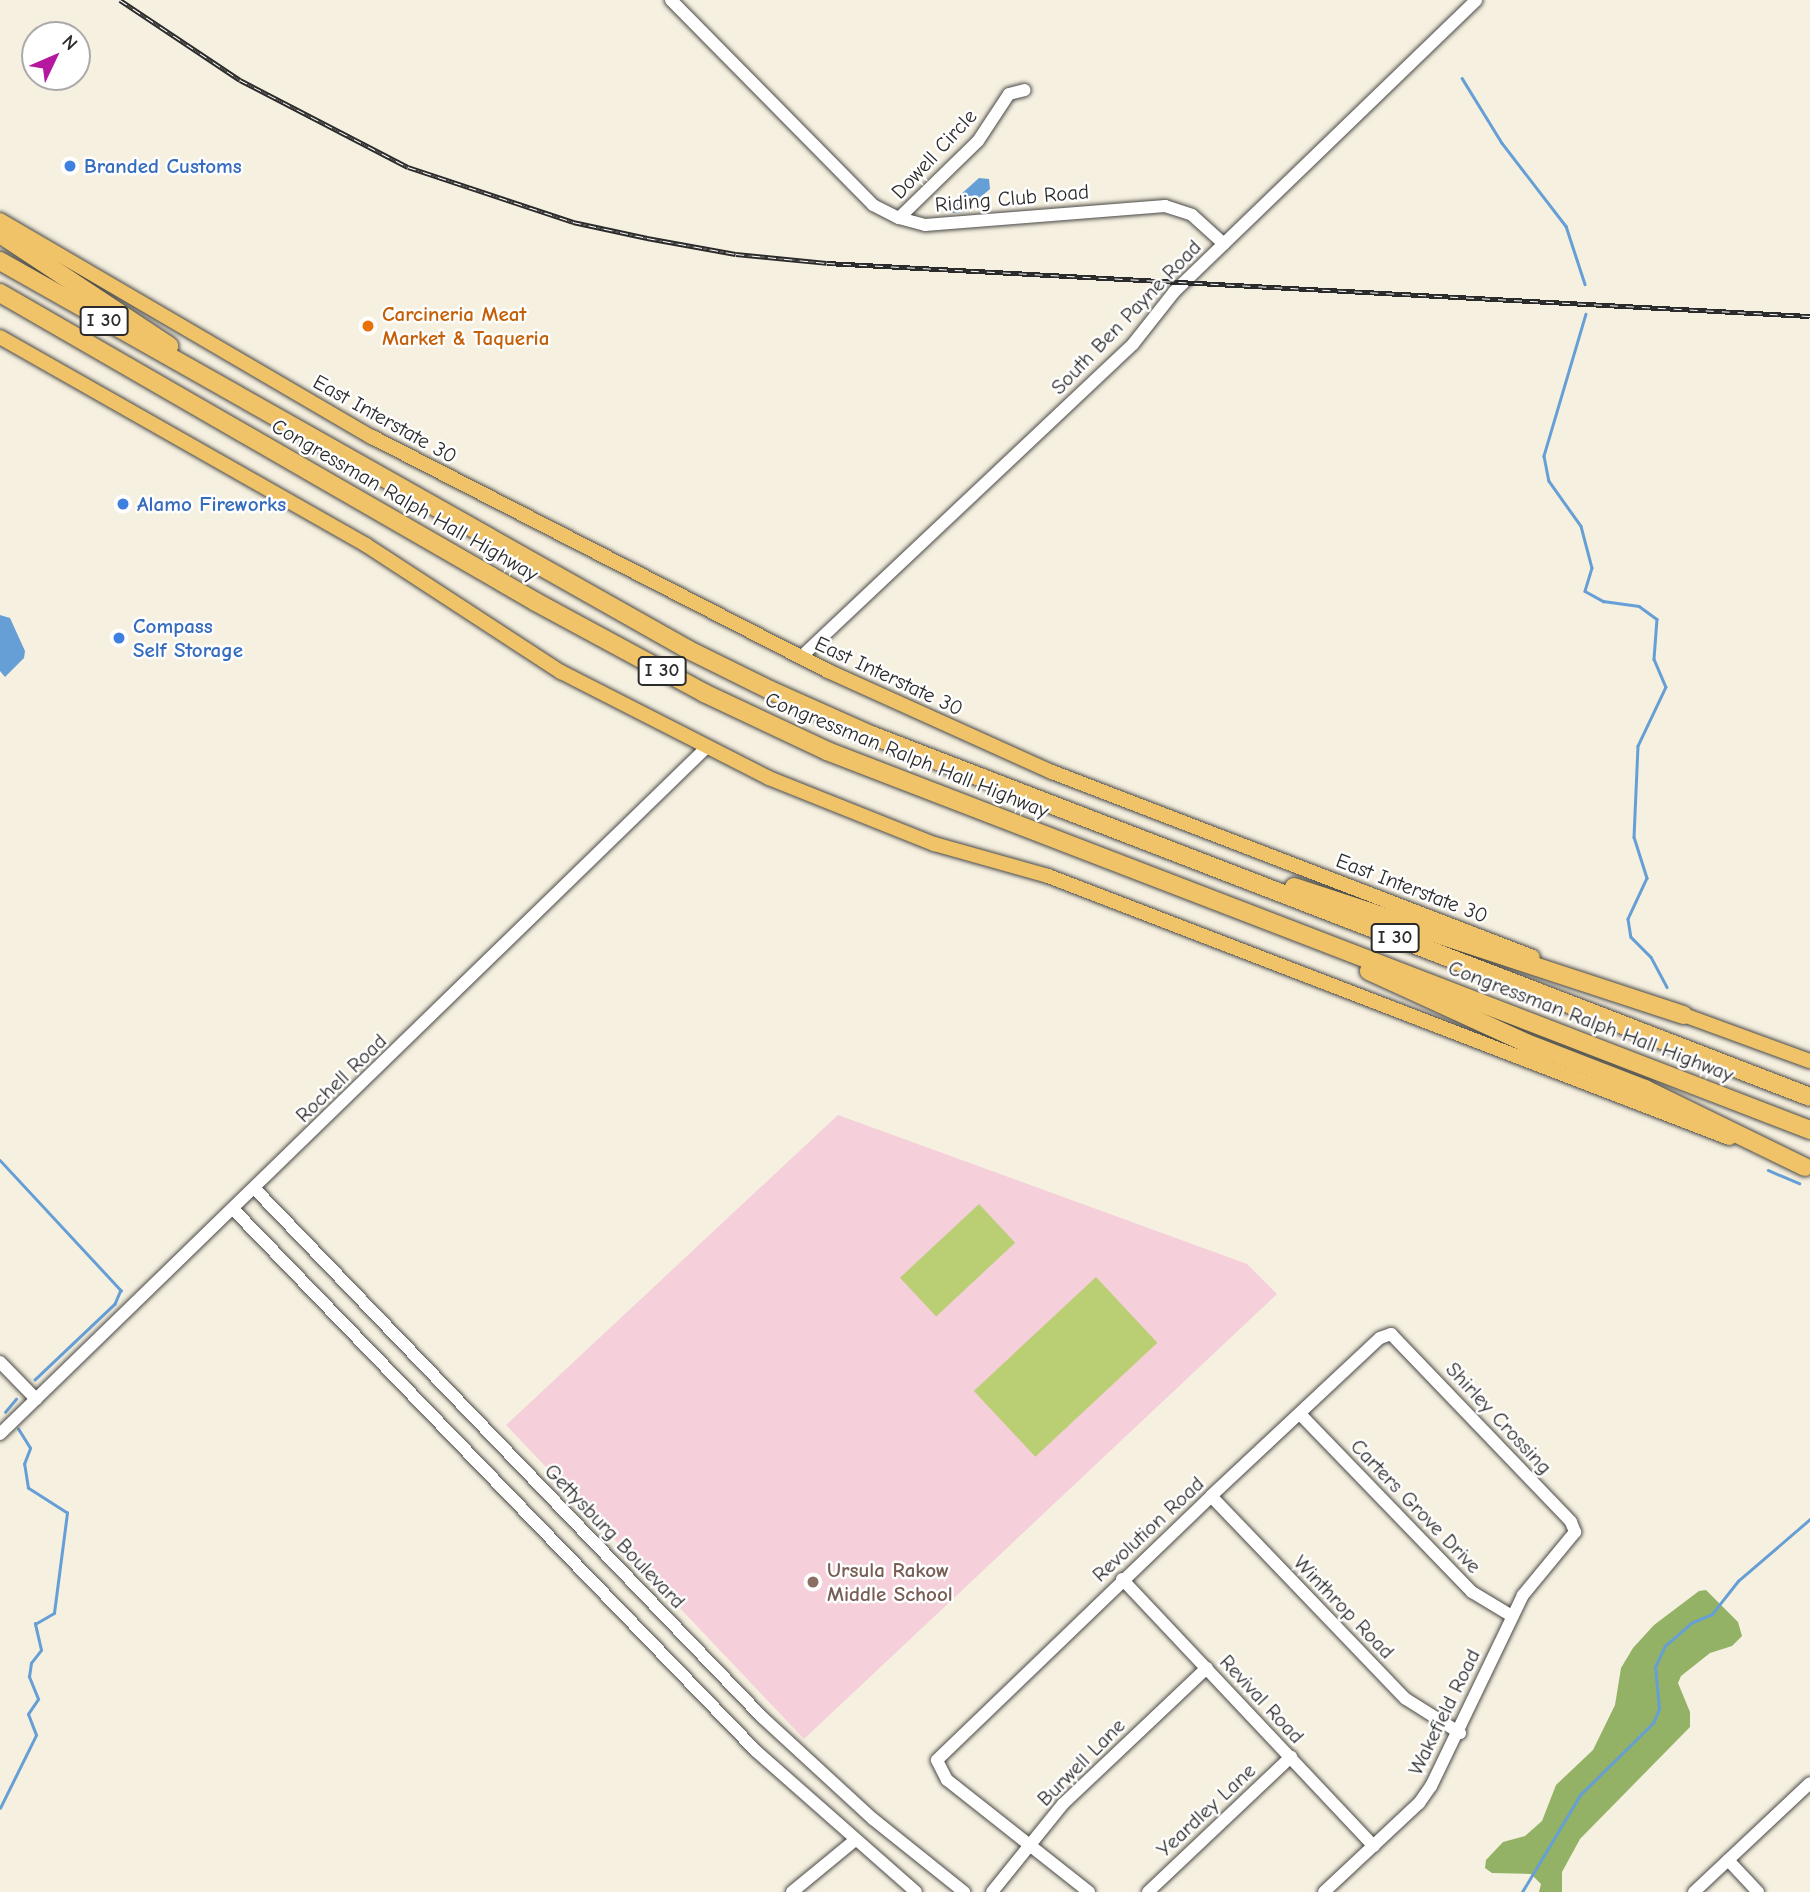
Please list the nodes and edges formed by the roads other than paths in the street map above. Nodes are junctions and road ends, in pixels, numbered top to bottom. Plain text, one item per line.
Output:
1 (671, 0) edge
2 (1476, 0) edge
3 (1024, 90) dead end
4 (899, 218) junction
5 (0, 220) edge
6 (0, 234) edge
7 (1224, 244) junction
8 (0, 261) edge
9 (0, 293) edge
10 (0, 300) edge
11 (74, 336) junction
12 (0, 337) edge
13 (207, 381) junction
14 (801, 657) junction
15 (706, 748) junction
16 (980, 777) junction
17 (1287, 930) junction
18 (1683, 1015) junction
19 (1810, 1061) edge
20 (1810, 1097) edge
21 (1810, 1130) edge
22 (1808, 1168) edge
23 (254, 1188) junction
24 (233, 1209) junction
25 (1391, 1334) joint
26 (0, 1362) edge
27 (36, 1399) junction
28 (1300, 1414) junction
29 (0, 1434) edge
30 (1211, 1496) junction
31 (1575, 1532) joint
32 (1122, 1580) junction
33 (1512, 1616) junction
34 (1207, 1668) junction
35 (1460, 1733) junction
36 (1291, 1757) junction
37 (1810, 1783) edge
38 (854, 1841) junction
39 (1029, 1844) junction
40 (1374, 1846) junction
41 (1728, 1860) junction
42 (792, 1892) edge
43 (916, 1892) edge
44 (964, 1892) edge
45 (992, 1892) edge
46 (1089, 1892) edge
47 (1147, 1892) edge
48 (1324, 1892) edge
49 (1694, 1892) edge
50 (1758, 1892) edge

1 - 4 street, Riding Club Road
2 - 7 street, South Ben Payne Road
3 - 4 street, Dowell Circle
4 - 7 street, Riding Club Road
5 - 14 main road, East Interstate 30
6 - 13 highway
7 - 14 street, South Ben Payne Road
8 - 13 highway, Congressman Ralph Hall Highway / I 30
9 - 11 highway, Congressman Ralph Hall Highway / I 30
10 - 11 highway
11 - 17 highway, Congressman Ralph Hall Highway / I 30
12 - 15 main road
13 - 16 highway, Congressman Ralph Hall Highway / I 30
14 - 18 main road, East Interstate 30
15 - 22 main road
15 - 23 street, Rochell Road
16 - 18 highway
16 - 20 highway, Congressman Ralph Hall Highway / I 30
17 - 21 highway, Congressman Ralph Hall Highway / I 30
17 - 22 highway
18 - 19 main road, East Interstate 30
23 - 24 street, Rochell Road
23 - 44 street, Gettysburg Boulevard
24 - 27 street, Rochell Road
24 - 38 street
25 - 28 street, Revolution Road
25 - 31 street, Shirley Crossing
26 - 27 street
27 - 29 street, Rochell Road
28 - 30 street, Revolution Road
28 - 33 street, Carters Grove Drive
30 - 32 street, Revolution Road
30 - 35 street, Winthrop Road
31 - 33 street, Wakefield Road
32 - 34 street, Revival Road
32 - 39 street, Revolution Road
33 - 35 street, Wakefield Road
34 - 36 street, Revival Road
34 - 39 street, Burwell Lane
35 - 40 street, Wakefield Road
36 - 40 street, Revival Road
36 - 47 street, Yeardley Lane
37 - 41 street
38 - 42 street
38 - 43 street
39 - 45 street, Burwell Lane
39 - 46 street
40 - 48 street, Wakefield Road
41 - 49 street
41 - 50 street

